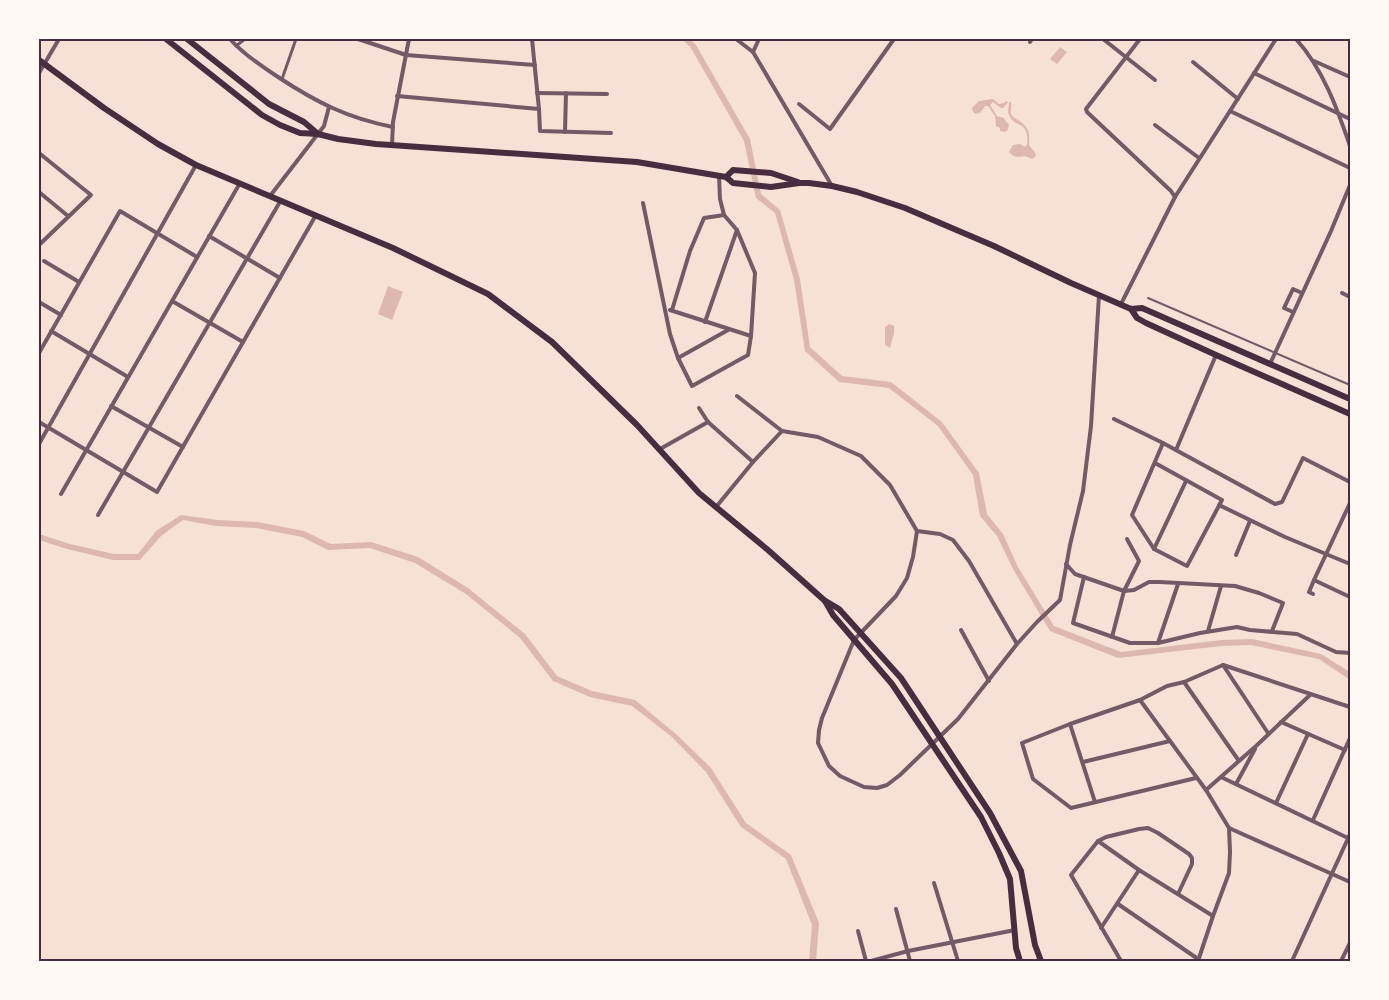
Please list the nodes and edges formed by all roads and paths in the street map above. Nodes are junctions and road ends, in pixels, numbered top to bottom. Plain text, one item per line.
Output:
1 (59, 39) edge
2 (166, 39) edge
3 (187, 39) edge
4 (230, 39) edge
5 (245, 39) edge
6 (296, 39) edge
7 (358, 39) edge
8 (409, 39) edge
9 (532, 39) edge
10 (736, 39) edge
11 (760, 39) edge
12 (894, 39) edge
13 (1103, 39) edge
14 (1140, 39) edge
15 (1276, 39) edge
16 (1296, 39) edge
17 (236, 46) junction
18 (753, 52) junction
19 (406, 55) junction
20 (1126, 57) junction
21 (39, 60) edge
22 (1194, 62) dead end
23 (1314, 62) junction
24 (44, 64) junction
25 (535, 65) junction
26 (39, 73) edge
27 (1254, 73) junction
28 (1350, 77) edge
29 (282, 79) junction
30 (1155, 80) dead end
31 (537, 93) junction
32 (566, 93) junction
33 (607, 94) dead end
34 (397, 96) junction
35 (1238, 99) junction
36 (799, 104) dead end
37 (329, 107) junction
38 (539, 109) junction
39 (1230, 111) junction
40 (1340, 115) junction
41 (1350, 120) edge
42 (1155, 125) dead end
43 (393, 127) junction
44 (565, 132) junction
45 (611, 133) dead end
46 (318, 134) junction
47 (392, 145) junction
48 (1350, 146) edge
49 (39, 153) edge
50 (1199, 158) junction
51 (196, 165) junction
52 (1350, 168) edge
53 (723, 177) junction
54 (240, 183) junction
55 (799, 183) junction
56 (1350, 185) edge
57 (832, 186) junction
58 (39, 192) edge
59 (270, 196) junction
60 (1175, 197) junction
61 (281, 200) junction
62 (643, 203) dead end
63 (316, 215) junction
64 (724, 215) junction
65 (68, 216) junction
66 (737, 230) junction
67 (158, 234) junction
68 (209, 236) junction
69 (39, 245) edge
70 (197, 257) junction
71 (247, 258) junction
72 (44, 261) dead end
73 (280, 278) junction
74 (80, 282) junction
75 (1302, 293) junction
76 (1342, 293) dead end
77 (1099, 295) junction
78 (1350, 297) edge
79 (1148, 298) dead end
80 (172, 301) junction
81 (39, 302) edge
82 (1121, 304) junction
83 (665, 308) junction
84 (1131, 309) junction
85 (672, 310) junction
86 (1293, 312) junction
87 (61, 315) junction
88 (705, 322) junction
89 (210, 323) junction
90 (729, 330) junction
91 (51, 331) junction
92 (751, 336) junction
93 (243, 342) junction
94 (40, 346) edge
95 (39, 353) edge
96 (1274, 353) junction
97 (90, 354) junction
98 (1216, 355) junction
99 (678, 358) junction
100 (1270, 364) junction
101 (128, 377) junction
102 (1350, 385) edge
103 (737, 396) dead end
104 (1350, 399) edge
105 (112, 406) junction
106 (700, 408) dead end
107 (1350, 414) edge
108 (1114, 419) dead end
109 (39, 422) edge
110 (708, 422) junction
111 (48, 427) junction
112 (149, 427) junction
113 (782, 431) junction
114 (1163, 443) junction
115 (39, 444) edge
116 (183, 447) junction
117 (660, 449) junction
118 (86, 450) junction
119 (1176, 450) junction
120 (753, 462) junction
121 (1155, 463) junction
122 (124, 472) junction
123 (1186, 481) junction
124 (1350, 482) edge
125 (61, 494) dead end
126 (1350, 503) edge
127 (1219, 505) junction
128 (716, 507) junction
129 (98, 515) dead end
130 (1250, 521) junction
131 (917, 531) junction
132 (1127, 539) dead end
133 (1154, 549) junction
134 (1327, 554) junction
135 (1236, 555) dead end
136 (1066, 564) junction
137 (1350, 564) edge
138 (1084, 577) junction
139 (1314, 580) junction
140 (1178, 584) junction
141 (1220, 586) junction
142 (1124, 591) junction
143 (1313, 594) dead end
144 (1350, 597) edge
145 (824, 600) junction
146 (961, 630) dead end
147 (1208, 631) junction
148 (1272, 631) junction
149 (861, 632) junction
150 (1112, 637) junction
151 (854, 640) junction
152 (1158, 643) junction
153 (1017, 644) junction
154 (1350, 654) edge
155 (1223, 665) junction
156 (989, 681) junction
157 (1184, 682) junction
158 (1310, 695) junction
159 (1140, 700) junction
160 (1350, 707) edge
161 (1281, 722) junction
162 (1070, 724) junction
163 (1268, 733) junction
164 (1308, 734) junction
165 (1350, 738) edge
166 (1170, 741) junction
167 (1256, 746) junction
168 (1344, 750) junction
169 (1239, 760) junction
170 (1083, 762) junction
171 (1221, 777) junction
172 (1196, 778) junction
173 (1236, 784) junction
174 (1206, 790) junction
175 (1095, 802) junction
176 (1276, 803) junction
177 (1313, 820) junction
178 (1229, 828) junction
179 (1350, 837) edge
180 (1098, 841) junction
181 (1139, 870) junction
182 (1331, 874) junction
183 (1350, 882) edge
184 (934, 883) dead end
185 (1178, 894) junction
186 (1118, 904) junction
187 (896, 909) dead end
188 (1213, 916) junction
189 (1101, 928) junction
190 (1015, 930) junction
191 (858, 931) dead end
192 (952, 942) junction
193 (1350, 943) edge
194 (908, 951) junction
195 (1198, 960) edge
196 (866, 961) edge
197 (871, 961) edge
198 (910, 961) edge
199 (958, 961) edge
200 (1020, 961) edge
201 (1041, 961) edge
202 (1121, 961) edge
203 (1292, 961) edge
204 (1342, 961) edge

1 - 24 street
2 - 46 main road
3 - 46 main road
4 - 17 street
5 - 17 street
6 - 29 street
7 - 19 street
8 - 19 street
9 - 25 street
10 - 18 street
11 - 18 street
12 - 36 street
13 - 20 street
14 - 20 street
15 - 27 street
16 - 23 street
17 - 29 street
18 - 57 street
19 - 25 street
19 - 34 street
20 - 30 street
20 - 60 street
21 - 24 main road
22 - 35 street
23 - 28 street
23 - 40 street
24 - 26 street
24 - 51 main road
25 - 31 street
27 - 35 street
27 - 40 street
29 - 37 street
31 - 32 street
31 - 38 street
32 - 33 street
32 - 44 street
34 - 38 street
34 - 43 street
35 - 39 street
37 - 43 street
37 - 46 street
38 - 44 street
39 - 50 street
39 - 52 street
40 - 41 street
40 - 48 street
42 - 50 street
43 - 47 street
44 - 45 street
46 - 47 main road
46 - 59 street
47 - 53 main road
49 - 65 street
50 - 60 street
51 - 54 main road
51 - 67 street
53 - 55 main road
53 - 55 main road
53 - 64 street
54 - 59 main road
54 - 68 street
55 - 57 main road
56 - 75 street
57 - 77 main road
58 - 65 street
59 - 61 main road
60 - 82 street
61 - 63 main road
61 - 71 street
62 - 83 street
63 - 73 street
63 - 117 main road
64 - 66 street
64 - 85 street
65 - 69 street
66 - 88 street
66 - 92 street
67 - 70 street
67 - 74 street
67 - 97 street
68 - 70 street
68 - 71 street
70 - 80 street
71 - 73 street
71 - 89 street
72 - 74 street
73 - 93 street
74 - 87 street
75 - 86 street
75 - 86 street
76 - 78 street
77 - 82 main road
77 - 136 street
79 - 96 lane
80 - 89 street
80 - 101 street
81 - 87 street
82 - 84 main road
83 - 85 street
83 - 99 street
84 - 98 main road
84 - 100 main road
85 - 88 street
86 - 96 street
87 - 91 street
88 - 90 street
89 - 93 street
89 - 112 street
90 - 92 street
90 - 99 street
91 - 94 street
91 - 97 street
92 - 99 street
93 - 116 street
94 - 95 street
96 - 100 street
96 - 102 lane
97 - 101 street
97 - 111 street
98 - 107 main road
98 - 119 street
100 - 104 main road
101 - 105 street
103 - 113 street
105 - 112 street
105 - 118 street
106 - 110 street
108 - 114 street
109 - 111 street
110 - 117 street
110 - 120 street
111 - 115 street
111 - 118 street
112 - 116 street
112 - 122 street
113 - 120 street
113 - 131 street
114 - 119 street
114 - 121 street
116 - 122 street
117 - 128 main road
118 - 122 street
118 - 125 street
119 - 124 street
120 - 128 street
121 - 123 street
121 - 133 street
122 - 129 street
123 - 127 street
123 - 133 street
126 - 134 street
127 - 130 street
127 - 133 street
128 - 145 main road
130 - 134 street
130 - 135 street
131 - 149 street
131 - 153 street
132 - 142 street
134 - 137 street
134 - 139 street
136 - 138 street
136 - 153 street
138 - 142 street
138 - 150 street
139 - 143 street
139 - 144 street
140 - 141 street
140 - 142 street
140 - 152 street
141 - 147 street
141 - 148 street
142 - 150 street
145 - 149 main road
145 - 151 main road
146 - 156 street
147 - 148 street
147 - 152 street
148 - 154 street
149 - 151 street
149 - 201 main road
150 - 152 street
151 - 156 street
151 - 190 main road
153 - 156 street
155 - 157 street
155 - 158 street
155 - 163 street
157 - 159 street
157 - 169 street
158 - 160 street
158 - 161 street
159 - 162 street
159 - 166 street
161 - 163 street
161 - 164 street
162 - 170 street
162 - 175 street
163 - 167 street
164 - 168 street
164 - 176 street
165 - 168 street
166 - 170 street
166 - 172 street
167 - 169 street
167 - 173 street
168 - 177 street
169 - 171 street
170 - 175 street
171 - 173 street
171 - 174 street
172 - 174 street
172 - 175 street
173 - 176 street
174 - 178 street
176 - 177 street
177 - 179 street
178 - 182 street
178 - 188 street
179 - 182 street
180 - 181 street
180 - 185 street
180 - 189 street
181 - 185 street
181 - 186 street
182 - 183 street
182 - 203 street
184 - 192 street
185 - 188 street
186 - 189 street
186 - 195 street
187 - 194 street
188 - 195 street
189 - 202 street
190 - 192 street
190 - 200 main road
191 - 196 street
192 - 194 street
192 - 199 street
193 - 204 street
194 - 197 street
194 - 198 street

